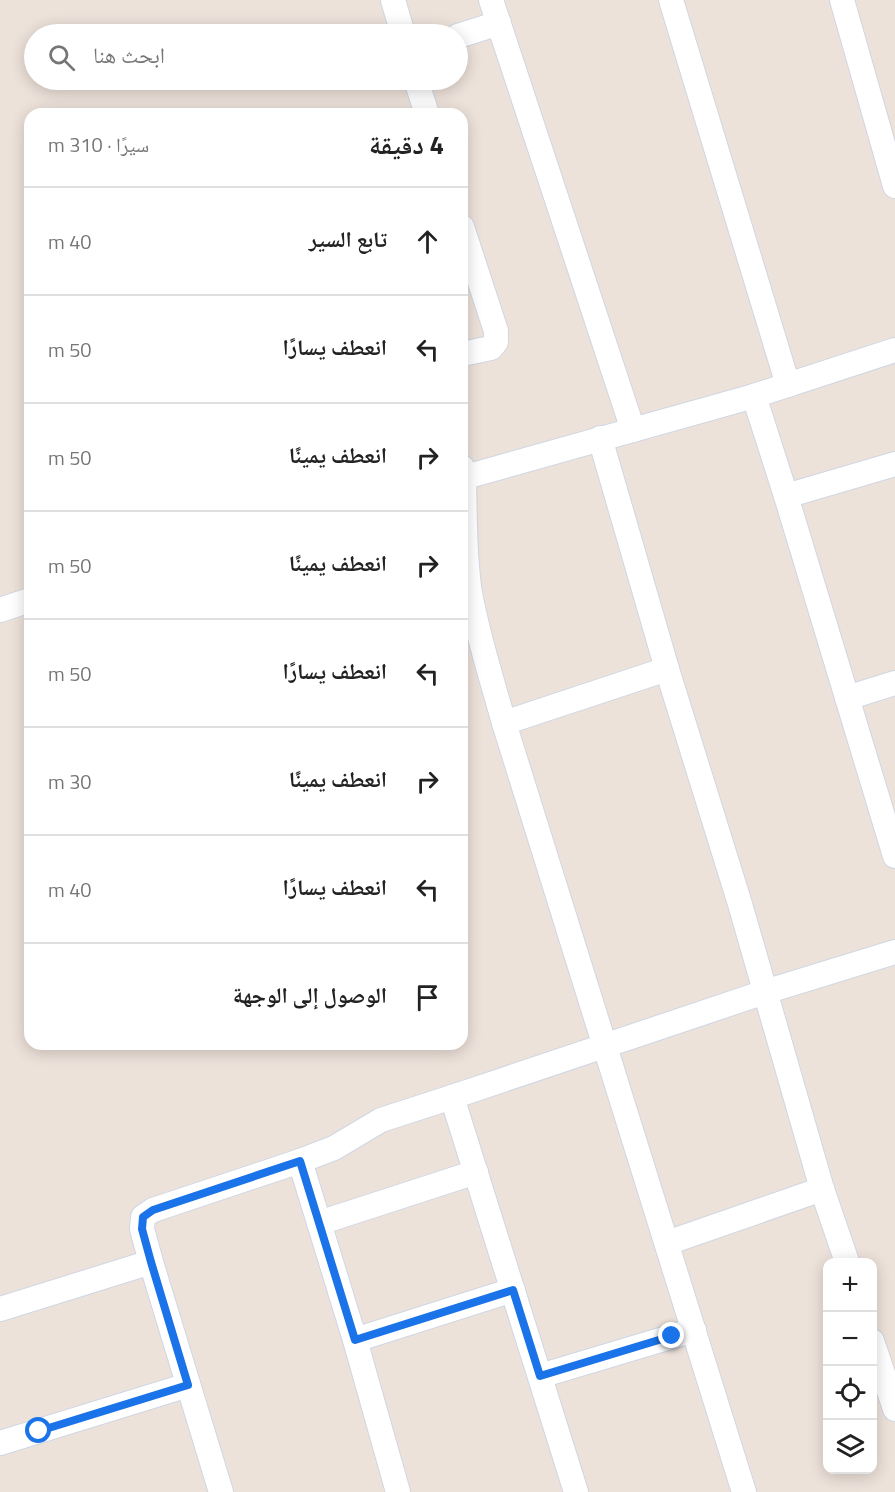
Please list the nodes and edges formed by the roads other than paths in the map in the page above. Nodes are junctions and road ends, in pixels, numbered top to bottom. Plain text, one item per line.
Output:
1 (393, 0) edge
2 (491, 0) edge
3 (671, 0) edge
4 (842, 0) edge
5 (499, 23) junction
6 (400, 24) edge
7 (468, 33) edge
8 (419, 90) edge
9 (425, 108) edge
10 (895, 186) edge
11 (468, 245) edge
12 (895, 351) edge
13 (468, 353) edge
14 (788, 385) junction
15 (754, 396) junction
16 (633, 430) junction
17 (600, 438) junction
18 (895, 464) edge
19 (468, 473) edge
20 (786, 496) junction
21 (468, 576) edge
22 (24, 602) edge
23 (0, 610) edge
24 (667, 669) junction
25 (895, 683) edge
26 (847, 698) junction
27 (504, 723) junction
28 (895, 856) edge
29 (895, 952) edge
30 (765, 992) junction
31 (606, 1046) junction
32 (452, 1097) junction
33 (300, 1161) junction
34 (476, 1172) junction
35 (822, 1189) junction
36 (319, 1223) junction
37 (667, 1243) junction
38 (845, 1258) edge
39 (151, 1262) junction
40 (513, 1290) junction
41 (0, 1309) edge
42 (694, 1330) junction
43 (355, 1340) junction
44 (877, 1353) edge
45 (540, 1376) junction
46 (188, 1385) junction
47 (895, 1409) edge
48 (0, 1443) edge
49 (221, 1492) edge
50 (398, 1492) edge
51 (576, 1492) edge
52 (744, 1492) edge

1 - 6 street
2 - 5 street
3 - 14 street
4 - 10 street
5 - 7 street
5 - 16 street
8 - 9 street
11 - 13 street
12 - 14 street
14 - 15 street
15 - 16 street
15 - 20 street
16 - 17 street
17 - 19 street
17 - 24 street
18 - 20 street
20 - 26 street
21 - 27 street
22 - 23 street
24 - 27 street
24 - 30 street
25 - 26 street
26 - 28 street
27 - 31 street
29 - 30 street
30 - 31 street
30 - 35 street
31 - 32 street
31 - 37 street
32 - 33 street
32 - 34 street
33 - 36 street
33 - 39 street
34 - 36 street
34 - 40 street
35 - 37 street
35 - 38 street
36 - 43 street
37 - 42 street
39 - 41 street
39 - 46 street
40 - 43 street
40 - 45 street
42 - 45 street
42 - 52 street
43 - 50 street
44 - 47 street
45 - 51 street
46 - 48 street
46 - 49 street

